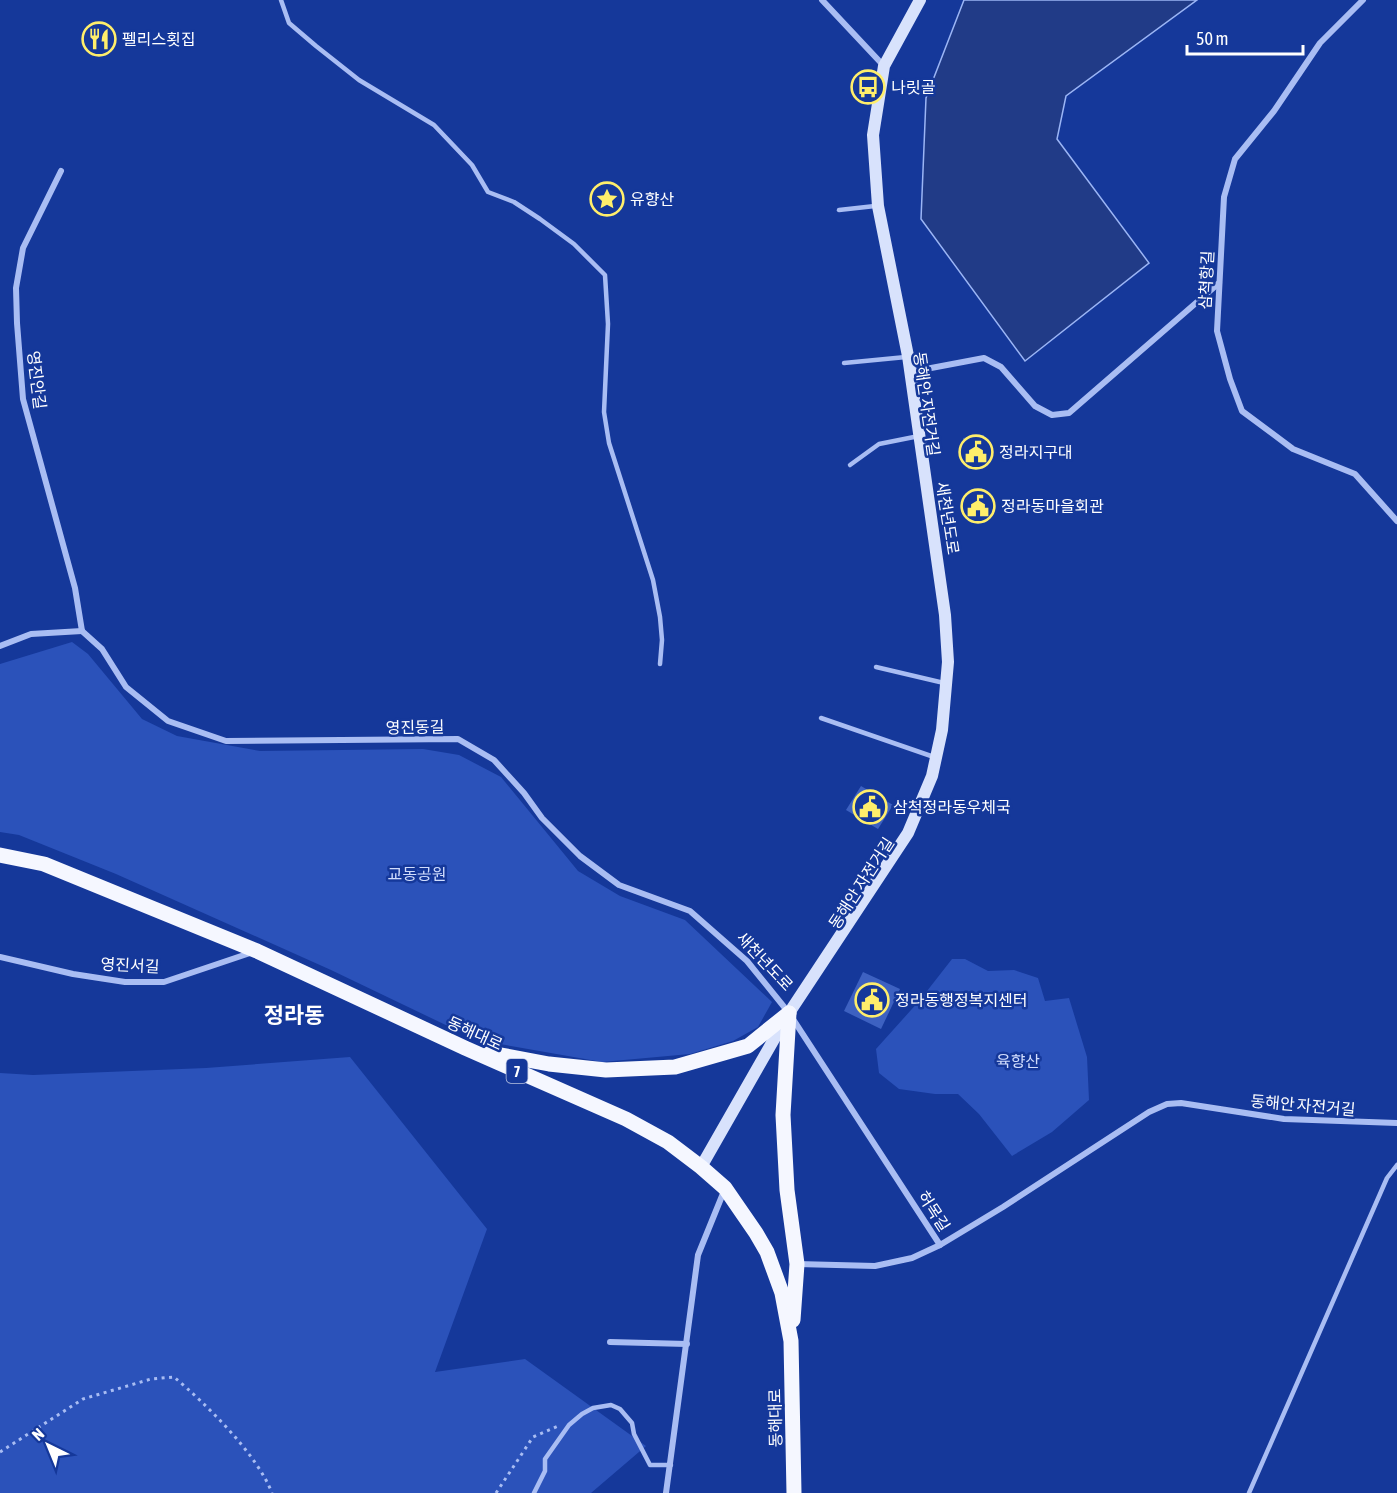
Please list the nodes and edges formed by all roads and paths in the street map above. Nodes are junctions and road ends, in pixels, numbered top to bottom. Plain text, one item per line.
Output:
1 (281, 0) edge
2 (822, 0) edge
3 (920, 0) edge
4 (1363, 0) edge
5 (884, 66) junction
6 (61, 171) dead end
7 (878, 206) junction
8 (839, 210) dead end
9 (1219, 283) junction
10 (908, 356) junction
11 (844, 363) dead end
12 (910, 372) junction
13 (918, 436) junction
14 (850, 465) dead end
15 (1397, 521) edge
16 (82, 631) junction
17 (0, 646) edge
18 (660, 664) dead end
19 (876, 667) dead end
20 (947, 684) junction
21 (821, 718) dead end
22 (937, 757) junction
23 (0, 855) edge
24 (619, 885) joint
25 (257, 951) junction
26 (0, 957) edge
27 (789, 1013) junction
28 (465, 1048) junction
29 (1397, 1123) edge
30 (1397, 1165) edge
31 (701, 1167) junction
32 (725, 1188) junction
33 (940, 1245) junction
34 (797, 1264) junction
35 (610, 1341) dead end
36 (791, 1341) junction
37 (687, 1344) junction
38 (569, 1425) junction
39 (0, 1452) edge
40 (671, 1465) junction
41 (272, 1493) edge
42 (496, 1493) edge
43 (534, 1493) edge
44 (666, 1493) edge
45 (794, 1493) edge
46 (1249, 1493) edge

1 - 18 lane
2 - 5 street
3 - 5 street, 새천년도로
4 - 9 street, 삼척항길
5 - 7 street, 새천년도로
6 - 16 street, 영진안길
7 - 8 lane
7 - 10 street, 새천년도로
9 - 12 street
9 - 15 street, 삼척항길
10 - 11 lane
10 - 12 street, 새천년도로
12 - 13 street, 새천년도로
13 - 14 lane
13 - 20 street, 새천년도로
16 - 17 street
16 - 24 street, 영진동길
19 - 20 lane
20 - 22 street, 새천년도로
21 - 22 lane
22 - 27 street, 새천년도로
23 - 25 main road, 동해대로 / 7
24 - 27 street, 새천년도로
25 - 26 street, 영진서길
25 - 28 main road, 동해대로 / 7
27 - 28 main road
27 - 31 street, 새천년도로
27 - 33 street, 허목길
27 - 34 main road
28 - 31 main road, 동해대로 / 7
29 - 33 street, 허목길
30 - 46 lane
31 - 32 main road, 동해대로 / 7
32 - 36 main road, 동해대로 / 7
32 - 37 street
33 - 34 street
34 - 36 main road
35 - 37 street
36 - 45 main road, 동해대로 / 7
37 - 40 street
38 - 40 lane
38 - 42 path
38 - 43 lane
39 - 41 path
40 - 44 street

